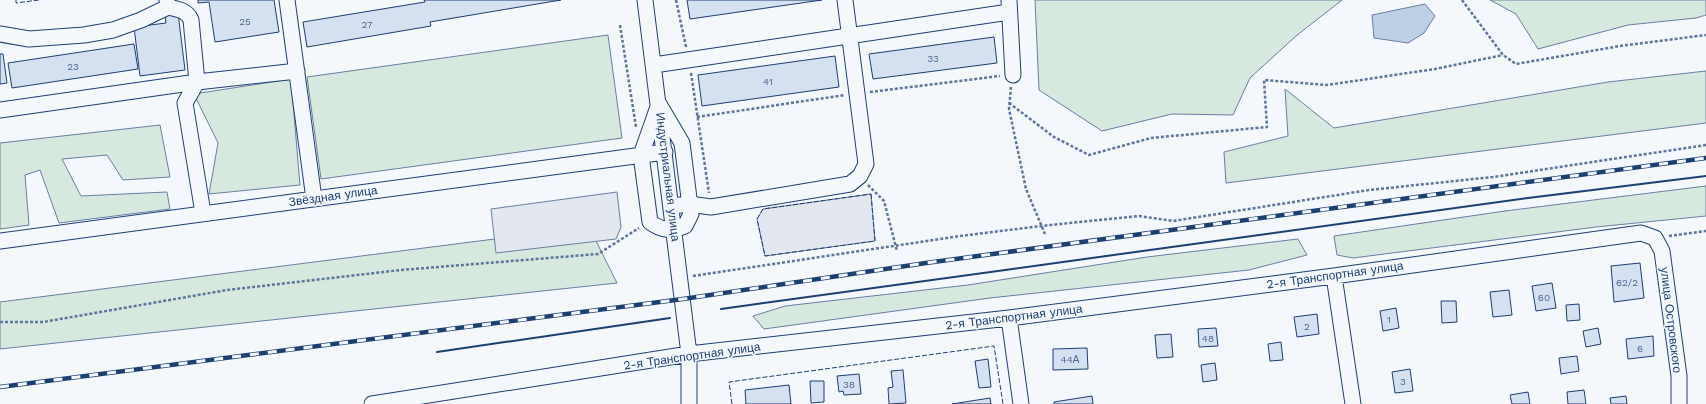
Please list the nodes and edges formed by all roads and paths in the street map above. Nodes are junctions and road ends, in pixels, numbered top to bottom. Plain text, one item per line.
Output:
1 (287, 0) edge
2 (645, 0) edge
3 (676, 0) edge
4 (845, 0) edge
5 (1462, 0) edge
6 (168, 3) edge
7 (1009, 6) edge
8 (620, 25) dead end
9 (0, 34) edge
10 (849, 35) junction
11 (1706, 35) edge
12 (1503, 55) junction
13 (689, 59) junction
14 (654, 65) junction
15 (297, 71) junction
16 (1013, 75) joint
17 (197, 82) junction
18 (1009, 103) junction
19 (659, 104) junction
20 (0, 110) edge
21 (637, 132) dead end
22 (1706, 145) edge
23 (665, 152) junction
24 (641, 155) junction
25 (860, 176) junction
26 (314, 199) junction
27 (690, 204) junction
28 (672, 206) junction
29 (711, 207) junction
30 (203, 214) junction
31 (650, 222) junction
32 (1041, 226) junction
33 (675, 230) junction
34 (1706, 231) edge
35 (1045, 234) dead end
36 (1655, 238) junction
37 (0, 240) edge
38 (896, 246) junction
39 (897, 251) dead end
40 (1334, 276) junction
41 (681, 278) junction
42 (1009, 318) junction
43 (0, 322) edge
44 (689, 354) junction
45 (372, 404) edge
46 (689, 404) edge
47 (1021, 404) edge
48 (1353, 404) edge
49 (1679, 404) edge

1 - 15 street
2 - 14 street, Индустриальная улица
3 - 13 path
4 - 10 street
5 - 12 path
6 - 9 street
6 - 17 street
7 - 10 street
7 - 16 street
8 - 21 path
10 - 13 street
10 - 25 street
11 - 12 path
12 - 18 path
13 - 14 street
13 - 29 path
14 - 19 street, Индустриальная улица
15 - 17 street
15 - 26 street
16 - 18 path
17 - 20 street
17 - 30 street
18 - 32 path
19 - 23 street, Индустриальная улица
19 - 24 street
19 - 27 street
22 - 32 path
23 - 24 street, Звёздная улица
23 - 28 street, Индустриальная улица
24 - 26 street, Звёздная улица
24 - 31 street
25 - 29 street
25 - 38 path
26 - 30 street, Звёздная улица
27 - 28 street
27 - 29 street
27 - 33 street
28 - 33 street, Индустриальная улица
30 - 37 street, Звёздная улица
31 - 33 street
31 - 43 path
32 - 35 path
32 - 38 path
33 - 41 street, Индустриальная улица
34 - 36 path
36 - 40 street, 2-я Транспортная улица
36 - 49 street, улица Островского
38 - 39 path
38 - 41 path
40 - 42 street, 2-я Транспортная улица
40 - 48 street
41 - 44 street, Индустриальная улица
42 - 44 street, 2-я Транспортная улица
42 - 47 street
44 - 45 street, 2-я Транспортная улица
44 - 46 street, Индустриальная улица

